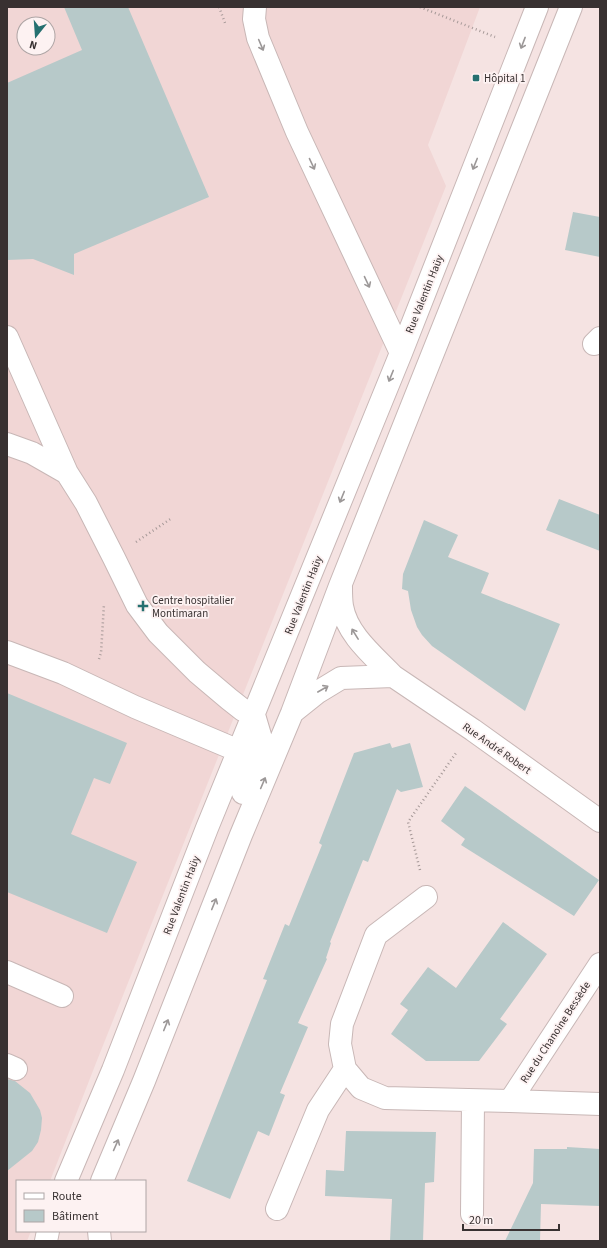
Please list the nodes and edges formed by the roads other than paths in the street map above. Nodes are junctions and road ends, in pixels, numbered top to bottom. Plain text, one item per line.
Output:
1 (255, 7) edge
2 (537, 7) edge
3 (571, 7) edge
4 (7, 337) edge
5 (401, 353) junction
6 (7, 444) edge
7 (67, 473) junction
8 (340, 586) junction
9 (7, 652) edge
10 (393, 676) junction
11 (292, 713) junction
12 (254, 715) junction
13 (238, 751) junction
14 (600, 821) edge
15 (241, 835) junction
16 (426, 897) road end
17 (600, 964) edge
18 (7, 972) edge
19 (62, 996) dead end
20 (345, 1069) junction
21 (473, 1101) junction
22 (510, 1101) junction
23 (600, 1104) edge
24 (66, 1180) edge
25 (102, 1180) edge
26 (277, 1209) dead end
27 (472, 1214) dead end

1 -> 5 street
2 -> 5 street, Rue Valentin Haüy
3 - 8 street
4 - 7 street
5 -> 12 street, Rue Valentin Haüy
6 - 7 street
7 - 12 street
10 -> 8 street, Rue André Robert
8 - 11 street
9 - 13 street
11 -> 10 street
10 - 14 street, Rue André Robert
15 -> 11 street
12 - 13 street, Rue Valentin Haüy
12 - 15 street
13 - 24 street, Rue Valentin Haüy
25 -> 15 street
16 - 20 street
17 - 22 street, Rue du Chanoine Bessède
18 - 19 street
20 - 21 street, Rue du Chanoine Bessède
20 - 26 street
21 - 22 street, Rue du Chanoine Bessède
21 - 27 street
22 - 23 street, Rue du Chanoine Bessède

